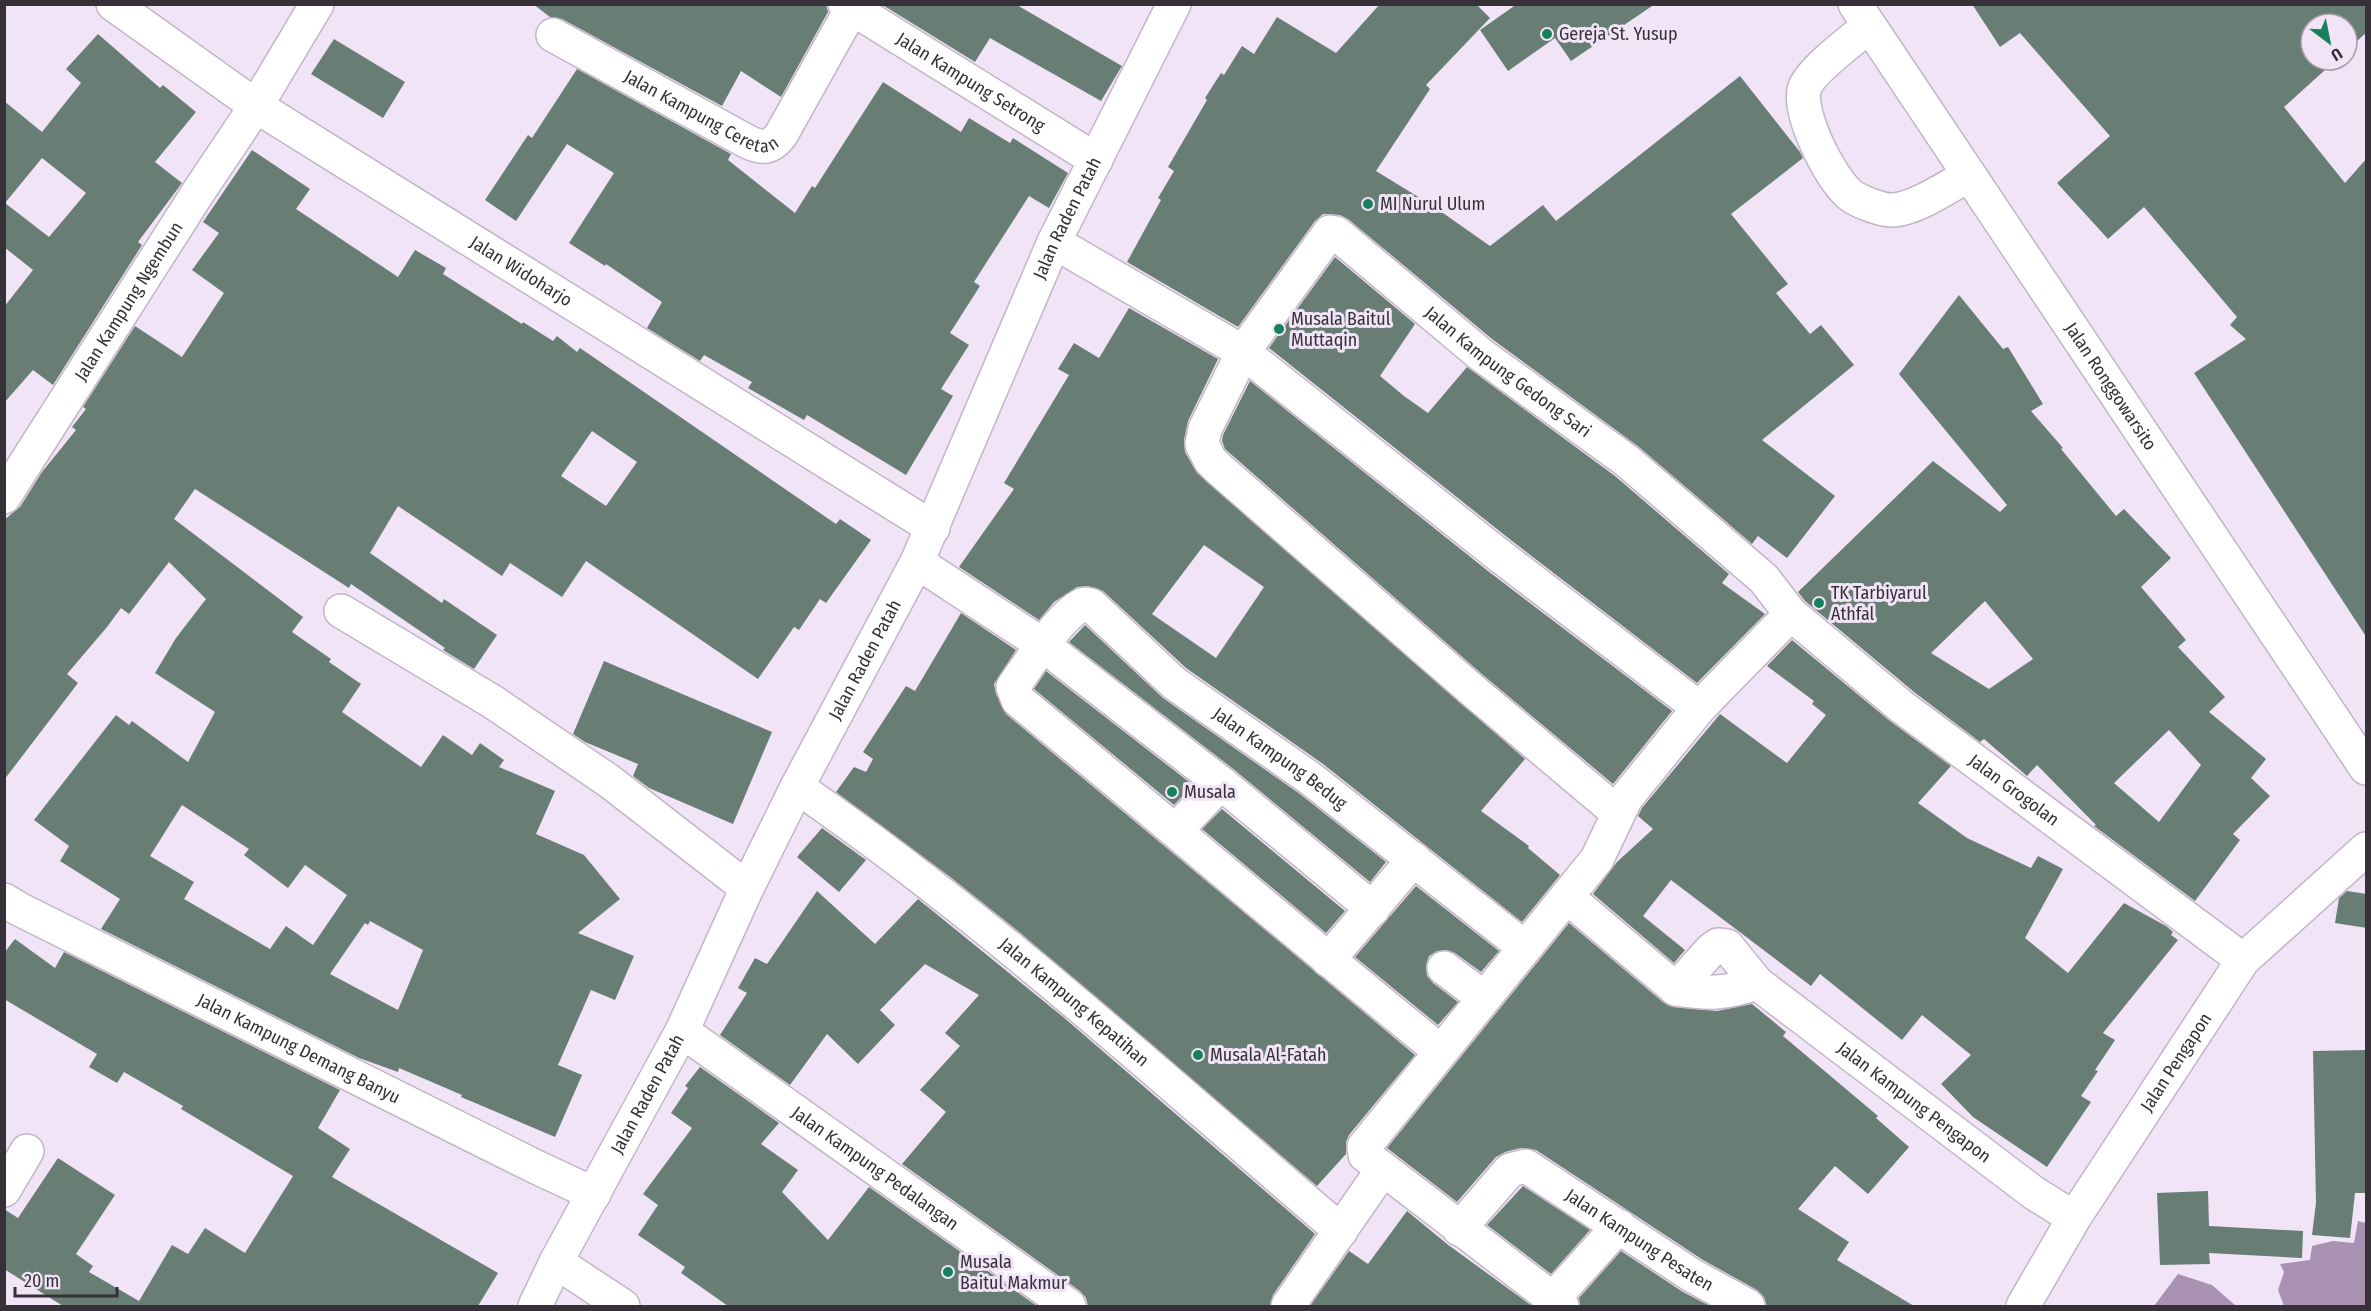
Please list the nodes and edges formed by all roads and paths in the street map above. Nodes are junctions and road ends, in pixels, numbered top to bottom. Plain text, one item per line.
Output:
1 (113, 4) edge
2 (317, 4) edge
3 (1174, 4) edge
4 (848, 7) edge
5 (1862, 15) edge
6 (553, 35) dead end
7 (256, 106) junction
8 (1096, 160) junction
9 (1969, 175) junction
10 (1054, 242) junction
11 (1243, 352) junction
12 (4, 497) edge
13 (933, 528) junction
14 (917, 562) junction
15 (341, 611) dead end
16 (1791, 614) junction
17 (1043, 645) junction
18 (1699, 708) junction
19 (2367, 768) edge
20 (1221, 783) junction
21 (797, 787) junction
22 (1618, 813) junction
23 (1176, 830) junction
24 (2367, 849) edge
25 (1414, 859) junction
26 (747, 888) junction
27 (1567, 897) junction
28 (4, 900) edge
29 (1373, 909) junction
30 (1524, 947) junction
31 (1328, 960) junction
32 (2243, 960) junction
33 (1444, 968) dead end
34 (1757, 983) junction
35 (1676, 989) junction
36 (1484, 998) junction
37 (682, 1031) junction
38 (1440, 1051) junction
39 (27, 1151) dead end
40 (1383, 1169) junction
41 (4, 1190) edge
42 (594, 1194) junction
43 (2074, 1218) junction
44 (1619, 1226) junction
45 (1460, 1229) junction
46 (1341, 1231) junction
47 (556, 1262) junction
48 (1557, 1303) edge
49 (535, 1306) edge
50 (623, 1306) edge
51 (1069, 1306) edge
52 (1288, 1306) edge
53 (1748, 1306) edge
54 (2023, 1306) edge

1 - 7 main road, Jalan Widoharjo
2 - 7 main road, Jalan Kampung Ngembun
3 - 8 main road, Jalan Raden Patah
4 - 6 main road, Jalan Kampung Ceretan
4 - 8 main road, Jalan Kampung Setrong
5 - 9 main road, Jalan Ronggowarsito
5 - 9 main road
7 - 12 main road, Jalan Kampung Ngembun
7 - 13 main road, Jalan Widoharjo
8 - 10 main road, Jalan Raden Patah
9 - 19 main road, Jalan Ronggowarsito
10 - 11 main road
10 - 13 main road, Jalan Raden Patah
11 - 16 main road, Jalan Kampung Gedong Sari
11 - 18 main road
11 - 22 main road, Jalan Kampung Gedong Sari
13 - 14 main road, Jalan Raden Patah
14 - 17 main road
14 - 21 main road, Jalan Raden Patah
15 - 26 main road
16 - 18 main road
16 - 32 main road, Jalan Grogolan
17 - 20 main road
17 - 23 main road, Jalan Kampung Bedug
17 - 25 main road, Jalan Kampung Bedug
18 - 22 main road
20 - 23 main road
20 - 29 main road
21 - 26 main road, Jalan Raden Patah
21 - 46 main road, Jalan Kampung Kepatihan
22 - 27 main road
23 - 31 main road, Jalan Kampung Bedug
24 - 32 main road, Jalan Pengapon
25 - 29 main road
25 - 30 main road, Jalan Kampung Bedug
26 - 37 main road, Jalan Raden Patah
27 - 30 main road
27 - 35 main road
28 - 42 main road, Jalan Kampung Demang Banyu
29 - 31 main road
30 - 36 main road
31 - 38 main road, Jalan Kampung Bedug
32 - 43 main road, Jalan Pengapon
33 - 36 main road
34 - 35 main road
34 - 35 main road, Jalan Kampung Pengapon
34 - 43 main road, Jalan Kampung Pengapon
36 - 38 main road
37 - 42 main road, Jalan Raden Patah
37 - 51 main road, Jalan Kampung Pedalangan
38 - 40 main road
39 - 41 main road
40 - 45 main road
40 - 46 main road
42 - 47 main road, Jalan Raden Patah
43 - 54 main road, Jalan Pengapon
44 - 45 main road, Jalan Kampung Pesaten
44 - 48 main road
44 - 53 main road, Jalan Kampung Pesaten
45 - 48 main road
46 - 52 main road
47 - 49 main road, Jalan Raden Patah
47 - 50 main road

